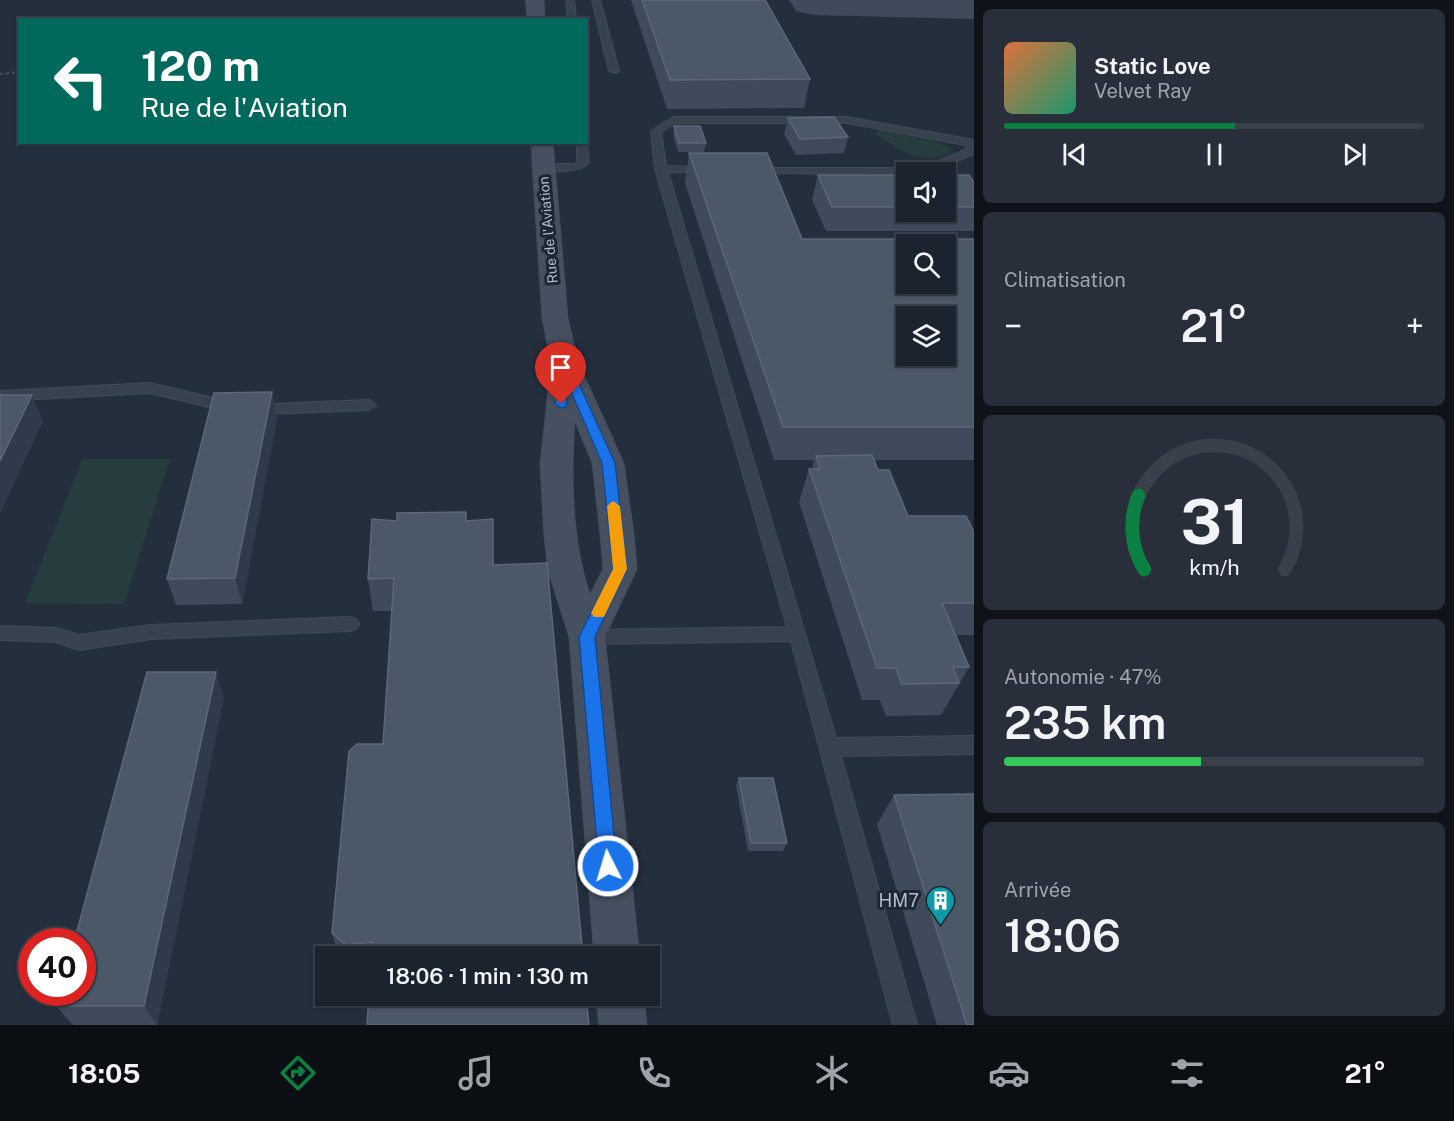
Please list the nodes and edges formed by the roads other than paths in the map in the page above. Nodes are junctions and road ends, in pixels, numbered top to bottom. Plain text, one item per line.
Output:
1 (535, 0) edge
2 (570, 0) edge
3 (596, 0) edge
4 (536, 18) edge
5 (572, 18) edge
6 (614, 71) dead end
7 (542, 144) edge
8 (582, 144) edge
9 (973, 147) edge
10 (543, 167) junction
11 (661, 169) junction
12 (717, 170) edge
13 (740, 170) edge
14 (565, 364) junction
15 (0, 396) edge
16 (369, 405) dead end
17 (350, 624) dead end
18 (0, 633) edge
19 (798, 634) junction
20 (587, 637) junction
21 (974, 745) edge
22 (828, 747) junction
23 (616, 946) edge
24 (621, 1006) edge
25 (623, 1025) edge
26 (905, 1025) edge

1 - 4 street
2 - 5 lane
3 - 6 lane
7 - 10 street, Rue de l'Aviation
8 - 10 lane
9 - 11 lane
9 - 13 lane
10 - 14 street, Rue de l'Aviation
11 - 12 lane
11 - 19 lane
14 - 20 street
14 - 20 street
15 - 16 lane
17 - 18 lane
19 - 20 lane
19 - 22 lane
20 - 23 street
21 - 22 lane
22 - 26 lane
24 - 25 street

